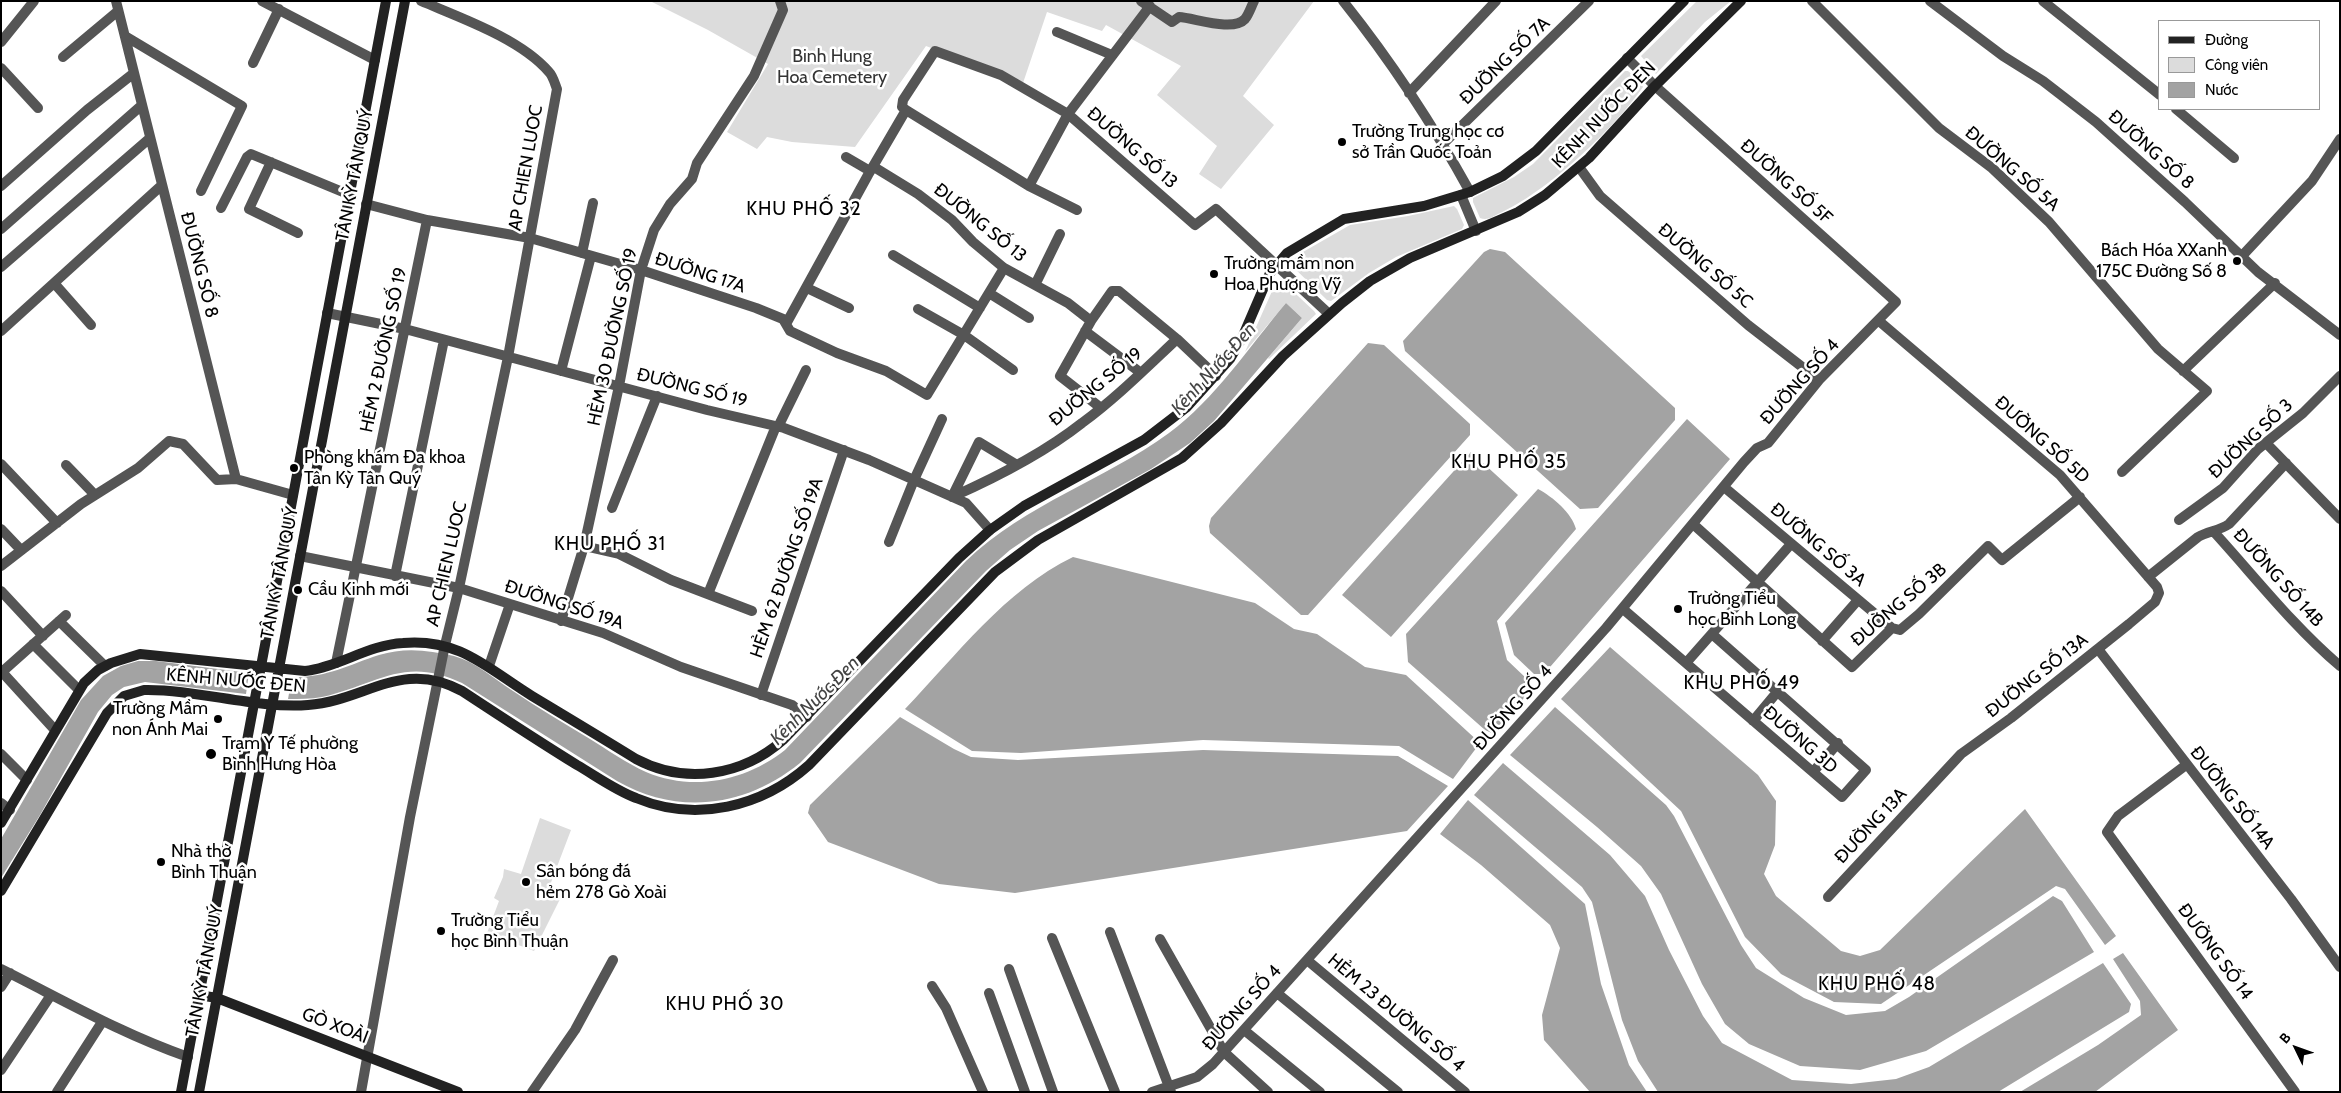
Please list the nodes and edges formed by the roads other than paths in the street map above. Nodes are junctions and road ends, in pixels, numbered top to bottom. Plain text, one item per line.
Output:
1 (34, 1) edge
2 (262, 1) edge
3 (386, 1) edge
4 (405, 1) edge
5 (422, 1) edge
6 (780, 1) edge
7 (1254, 1) edge
8 (1343, 1) edge
9 (1496, 1) edge
10 (1589, 1) edge
11 (1684, 1) edge
12 (1741, 1) edge
13 (1812, 1) edge
14 (2042, 1) edge
15 (1933, 2) edge
16 (1146, 4) edge
17 (117, 6) edge
18 (279, 10) junction
19 (1057, 32) dead end
20 (125, 36) junction
21 (1, 42) edge
22 (1112, 55) junction
23 (63, 57) dead end
24 (1627, 58) junction
25 (375, 60) junction
26 (253, 63) dead end
27 (1, 68) edge
28 (134, 73) junction
29 (1655, 86) junction
30 (1409, 93) junction
31 (2158, 94) edge
32 (142, 105) junction
33 (38, 108) dead end
34 (906, 110) junction
35 (2177, 110) edge
36 (1068, 114) junction
37 (150, 138) junction
38 (2340, 139) edge
39 (1443, 144) junction
40 (846, 157) dead end
41 (2234, 158) dead end
42 (271, 162) junction
43 (1579, 167) junction
44 (872, 169) junction
45 (162, 185) junction
46 (1, 186) edge
47 (1029, 186) junction
48 (201, 191) dead end
49 (1466, 193) junction
50 (350, 195) junction
51 (593, 203) dead end
52 (366, 204) junction
53 (221, 208) dead end
54 (1077, 210) dead end
55 (428, 220) junction
56 (1, 229) edge
57 (1476, 231) junction
58 (298, 233) dead end
59 (1060, 234) dead end
60 (530, 238) junction
61 (586, 255) junction
62 (893, 255) dead end
63 (2241, 257) junction
64 (1276, 264) junction
65 (1, 267) edge
66 (1004, 268) junction
67 (641, 270) junction
68 (2275, 283) junction
69 (54, 284) junction
70 (1035, 285) junction
71 (807, 288) junction
72 (989, 293) junction
73 (849, 308) dead end
74 (980, 308) junction
75 (918, 309) dead end
76 (328, 314) junction
77 (1329, 314) junction
78 (345, 316) junction
79 (1029, 318) dead end
80 (1091, 321) junction
81 (1879, 321) junction
82 (786, 324) junction
83 (91, 325) dead end
84 (405, 329) junction
85 (1, 331) edge
86 (1085, 331) junction
87 (964, 335) junction
88 (2340, 335) edge
89 (1177, 339) junction
90 (444, 340) junction
91 (508, 357) junction
92 (806, 370) dead end
93 (1013, 370) dead end
94 (561, 371) junction
95 (2183, 371) junction
96 (1141, 373) junction
97 (1216, 376) junction
98 (2340, 376) edge
99 (1819, 380) junction
100 (619, 386) junction
101 (657, 396) junction
102 (1101, 408) junction
103 (942, 419) dead end
104 (777, 426) junction
105 (2266, 443) junction
106 (844, 450) junction
107 (2286, 463) junction
108 (1, 464) edge
109 (66, 465) dead end
110 (1017, 465) junction
111 (2122, 472) dead end
112 (236, 479) junction
113 (914, 480) junction
114 (1724, 487) junction
115 (96, 495) junction
116 (293, 495) junction
117 (952, 497) junction
118 (2080, 497) junction
119 (612, 508) dead end
120 (2340, 519) edge
121 (2179, 520) dead end
122 (56, 523) junction
123 (1693, 524) junction
124 (1, 529) edge
125 (990, 530) junction
126 (2214, 532) junction
127 (889, 542) dead end
128 (1791, 544) junction
129 (584, 546) junction
130 (21, 550) junction
131 (300, 556) junction
132 (1, 566) edge
133 (356, 568) junction
134 (396, 576) junction
135 (2148, 577) junction
136 (1759, 582) junction
137 (459, 588) junction
138 (1, 592) edge
139 (708, 594) junction
140 (1858, 600) junction
141 (2155, 602) joint
142 (510, 604) junction
143 (1623, 609) junction
144 (752, 611) dead end
145 (562, 621) junction
146 (1892, 628) junction
147 (1712, 634) junction
148 (42, 636) junction
149 (1822, 641) junction
150 (34, 644) junction
151 (444, 649) junction
152 (2098, 649) junction
153 (336, 663) junction
154 (1686, 663) junction
155 (105, 666) junction
156 (261, 666) junction
157 (489, 666) junction
158 (2340, 666) edge
159 (279, 668) junction
160 (2, 672) edge
161 (438, 678) junction
162 (79, 690) junction
163 (1778, 691) junction
164 (761, 695) junction
165 (255, 701) junction
166 (272, 703) junction
167 (806, 717) junction
168 (1753, 721) junction
169 (55, 730) junction
170 (1838, 743) junction
171 (1, 754) edge
172 (2186, 765) junction
173 (1814, 772) junction
174 (1940, 777) joint
175 (27, 780) junction
176 (1, 803) edge
177 (10, 810) junction
178 (1, 823) edge
179 (1, 891) edge
180 (1828, 897) dead end
181 (1110, 932) dead end
182 (1052, 938) dead end
183 (1160, 939) dead end
184 (613, 960) dead end
185 (1307, 960) junction
186 (2340, 966) edge
187 (1009, 969) dead end
188 (6, 971) edge
189 (932, 986) dead end
190 (1, 987) edge
191 (989, 992) dead end
192 (1277, 993) junction
193 (51, 994) junction
194 (199, 995) junction
195 (217, 998) junction
196 (102, 1022) junction
197 (1244, 1030) junction
198 (1224, 1052) junction
199 (188, 1057) junction
200 (368, 1057) junction
201 (1, 1070) edge
202 (1170, 1090) edge
203 (57, 1092) edge
204 (181, 1092) edge
205 (199, 1092) edge
206 (361, 1092) edge
207 (458, 1092) edge
208 (532, 1092) edge
209 (983, 1092) edge
210 (1025, 1092) edge
211 (1053, 1092) edge
212 (1115, 1092) edge
213 (1152, 1092) edge
214 (1268, 1092) edge
215 (1320, 1092) edge
216 (1398, 1092) edge
217 (1465, 1092) edge
218 (2295, 1092) edge

1 - 21 street
2 - 18 street
3 - 25 street, TÂN KỲ TÂN QUÝ
4 - 52 street, TÂN KỲ TÂN QUÝ
5 - 60 street, AP CHIEN LUOC
6 - 67 street, HẺM 30 ĐƯỜNG SỐ 19
7 - 16 street
8 - 30 street
9 - 30 street
10 - 39 street, ĐƯỜNG SỐ 7A
11 - 24 street, KÊNH NƯỚC ĐEN
12 - 29 street, KÊNH NƯỚC ĐEN
13 - 95 street, ĐƯỜNG SỐ 5A
14 - 31 street
15 - 63 street, ĐƯỜNG SỐ 8
16 - 22 street, ĐƯỜNG SỐ 13
17 - 20 street, ĐƯỜNG SỐ 8
17 - 23 street
18 - 25 street
18 - 26 street
19 - 22 street
20 - 28 street, ĐƯỜNG SỐ 8
20 - 48 street
22 - 36 street, ĐƯỜNG SỐ 13
24 - 29 street, ĐƯỜNG SỐ 5F
24 - 49 street, KÊNH NƯỚC ĐEN
25 - 50 street, TÂN KỲ TÂN QUÝ
27 - 33 street
28 - 32 street, ĐƯỜNG SỐ 8
28 - 46 street
29 - 43 street, KÊNH NƯỚC ĐEN
29 - 81 street, ĐƯỜNG SỐ 5F
30 - 39 street
32 - 37 street, ĐƯỜNG SỐ 8
32 - 56 street
34 - 36 street
34 - 44 street
34 - 47 street
35 - 41 street
36 - 47 street
36 - 64 street, ĐƯỜNG SỐ 13
37 - 45 street, ĐƯỜNG SỐ 8
37 - 65 street
38 - 63 street
39 - 49 street
40 - 44 street, ĐƯỜNG SỐ 13
42 - 50 street
42 - 53 street
42 - 58 street
43 - 57 street, KÊNH NƯỚC ĐEN
43 - 99 street, ĐƯỜNG SỐ 5C
44 - 66 street, ĐƯỜNG SỐ 13
44 - 71 street
45 - 69 street
45 - 112 street, ĐƯỜNG SỐ 8
47 - 54 street
49 - 57 street
49 - 64 street, KÊNH NƯỚC ĐEN
50 - 76 street, TÂN KỲ TÂN QUÝ
51 - 61 street
52 - 55 street, ĐƯỜNG 17A
52 - 78 street, TÂN KỲ TÂN QUÝ
55 - 60 street, ĐƯỜNG 17A
55 - 84 street, HẺM 2 ĐƯỜNG SỐ 19
57 - 77 street, KÊNH NƯỚC ĐEN
59 - 70 street
60 - 61 street, ĐƯỜNG 17A
60 - 91 street, AP CHIEN LUOC
61 - 67 street, ĐƯỜNG 17A
61 - 94 street
62 - 74 street
63 - 68 street, ĐƯỜNG SỐ 8
64 - 77 street
64 - 97 street, KÊNH NƯỚC ĐEN
66 - 70 street, ĐƯỜNG SỐ 13
66 - 72 street
67 - 82 street, ĐƯỜNG 17A
67 - 100 street, HẺM 30 ĐƯỜNG SỐ 19
68 - 88 street, ĐƯỜNG SỐ 8
68 - 95 street
69 - 83 street
69 - 85 street
70 - 80 street, ĐƯỜNG SỐ 13
71 - 73 street
71 - 82 street
72 - 74 street
72 - 79 street
74 - 87 street
75 - 87 street
76 - 78 street, ĐƯỜNG SỐ 19
76 - 116 street, TÂN KỲ TÂN QUÝ
77 - 161 street, KÊNH NƯỚC ĐEN
78 - 84 street, ĐƯỜNG SỐ 19
78 - 131 street, TÂN KỲ TÂN QUÝ
80 - 86 street
80 - 89 street
81 - 99 street, ĐƯỜNG SỐ 4
81 - 118 street, ĐƯỜNG SỐ 5D
82 - 87 street, ĐƯỜNG 17A
84 - 90 street, ĐƯỜNG SỐ 19
84 - 133 street, HẺM 2 ĐƯỜNG SỐ 19
86 - 96 street
86 - 102 street
87 - 93 street
89 - 96 street, ĐƯỜNG SỐ 19
89 - 97 street
90 - 91 street, ĐƯỜNG SỐ 19
90 - 134 street
91 - 94 street, ĐƯỜNG SỐ 19
91 - 137 street, AP CHIEN LUOC
92 - 104 street
94 - 100 street, ĐƯỜNG SỐ 19
95 - 111 street, ĐƯỜNG SỐ 5A
96 - 102 street, ĐƯỜNG SỐ 19
97 - 125 street, KÊNH NƯỚC ĐEN
98 - 105 street, ĐƯỜNG SỐ 3
99 - 114 street, ĐƯỜNG SỐ 4
100 - 101 street, ĐƯỜNG SỐ 19
100 - 129 street, HẺM 30 ĐƯỜNG SỐ 19
101 - 104 street, ĐƯỜNG SỐ 19
101 - 119 street
102 - 110 street, ĐƯỜNG SỐ 19
103 - 113 street
104 - 106 street, ĐƯỜNG SỐ 19
104 - 139 street
105 - 107 street
105 - 121 street, ĐƯỜNG SỐ 3
106 - 113 street, ĐƯỜNG SỐ 19
106 - 164 street, HẺM 62 ĐƯỜNG SỐ 19A
107 - 120 street
107 - 126 street
108 - 122 street
109 - 115 street
110 - 117 street, ĐƯỜNG SỐ 19
110 - 117 street
112 - 115 street
112 - 116 street
113 - 117 street, ĐƯỜNG SỐ 19
113 - 127 street
114 - 123 street, ĐƯỜNG SỐ 4
114 - 128 street, ĐƯỜNG SỐ 3A
115 - 122 street
116 - 156 street, TÂN KỲ TÂN QUÝ
117 - 125 street, ĐƯỜNG SỐ 19
118 - 135 street, ĐƯỜNG SỐ 5D
118 - 146 street, ĐƯỜNG SỐ 3B
122 - 130 street
123 - 136 street, ĐƯỜNG SỐ 3B
123 - 143 street, ĐƯỜNG SỐ 4
124 - 130 street
125 - 167 street, KÊNH NƯỚC ĐEN
126 - 135 street
126 - 158 street, ĐƯỜNG SỐ 14B
128 - 136 street
128 - 140 street, ĐƯỜNG SỐ 3A
129 - 139 street
129 - 145 street, HẺM 30 ĐƯỜNG SỐ 19
130 - 132 street
131 - 133 street, ĐƯỜNG SỐ 19A
131 - 159 street, TÂN KỲ TÂN QUÝ
133 - 134 street, ĐƯỜNG SỐ 19A
133 - 153 street, HẺM 2 ĐƯỜNG SỐ 19
134 - 137 street, ĐƯỜNG SỐ 19A
135 - 141 street, ĐƯỜNG SỐ 5D
136 - 147 street
136 - 149 street, ĐƯỜNG SỐ 3B
137 - 142 street, ĐƯỜNG SỐ 19A
137 - 151 street, AP CHIEN LUOC
138 - 148 street
139 - 144 street
140 - 146 street, ĐƯỜNG SỐ 3A
140 - 149 street
141 - 152 street, ĐƯỜNG SỐ 13A
142 - 145 street, ĐƯỜNG SỐ 19A
142 - 157 street
143 - 154 street, ĐƯỜNG 3D
143 - 185 street, ĐƯỜNG SỐ 4
145 - 164 street, ĐƯỜNG SỐ 19A
146 - 149 street, ĐƯỜNG SỐ 3B
147 - 154 street
147 - 163 street
148 - 150 street
148 - 155 street
150 - 160 street
150 - 162 street
151 - 153 street, KÊNH NƯỚC ĐEN
151 - 157 street, KÊNH NƯỚC ĐEN
151 - 161 street, AP CHIEN LUOC
152 - 172 street, ĐƯỜNG SỐ 14A
152 - 174 street, ĐƯỜNG SỐ 13A
153 - 159 street, KÊNH NƯỚC ĐEN
154 - 168 street, ĐƯỜNG 3D
155 - 156 street, KÊNH NƯỚC ĐEN
155 - 162 street, KÊNH NƯỚC ĐEN
156 - 159 street, KÊNH NƯỚC ĐEN
156 - 165 street, TÂN KỲ TÂN QUÝ
157 - 167 street, KÊNH NƯỚC ĐEN
159 - 166 street, TÂN KỲ TÂN QUÝ
160 - 169 street
161 - 166 street, KÊNH NƯỚC ĐEN
161 - 200 street, AP CHIEN LUOC
162 - 169 street, KÊNH NƯỚC ĐEN
163 - 168 street
163 - 170 street
164 - 167 street, ĐƯỜNG SỐ 19A
165 - 166 street, KÊNH NƯỚC ĐEN
165 - 179 street, KÊNH NƯỚC ĐEN
165 - 194 street, TÂN KỲ TÂN QUÝ
166 - 195 street, TÂN KỲ TÂN QUÝ
168 - 173 street, ĐƯỜNG 3D
169 - 175 street, KÊNH NƯỚC ĐEN
170 - 173 street
170 - 173 street, ĐƯỜNG 3D
171 - 175 street
172 - 186 street, ĐƯỜNG SỐ 14A
172 - 218 street, ĐƯỜNG SỐ 14
174 - 180 street, ĐƯỜNG 13A
175 - 177 street, KÊNH NƯỚC ĐEN
176 - 177 street
177 - 178 street, KÊNH NƯỚC ĐEN
181 - 202 street
182 - 212 street
183 - 198 street
184 - 208 street
185 - 192 street, ĐƯỜNG SỐ 4
185 - 217 street, HẺM 23 ĐƯỜNG SỐ 4
187 - 211 street
188 - 190 street
188 - 193 street
189 - 209 street
191 - 210 street
192 - 197 street, ĐƯỜNG SỐ 4
192 - 216 street
193 - 196 street
193 - 201 street
194 - 195 street, GÒ XOÀI
194 - 199 street, TÂN KỲ TÂN QUÝ
195 - 200 street, GÒ XOÀI
195 - 205 street, TÂN KỲ TÂN QUÝ
196 - 199 street
196 - 203 street
197 - 198 street, ĐƯỜNG SỐ 4
197 - 215 street
198 - 202 street, ĐƯỜNG SỐ 4
198 - 214 street
199 - 204 street, TÂN KỲ TÂN QUÝ
200 - 206 street, AP CHIEN LUOC
200 - 207 street, GÒ XOÀI
202 - 213 street, ĐƯỜNG SỐ 4

